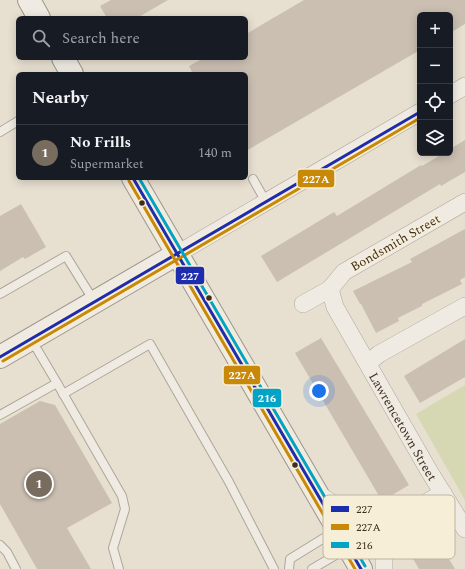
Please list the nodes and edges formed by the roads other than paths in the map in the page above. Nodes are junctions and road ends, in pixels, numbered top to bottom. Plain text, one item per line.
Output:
1 (29, 0) edge
2 (39, 16) edge
3 (64, 60) edge
4 (71, 72) edge
5 (465, 86) edge
6 (453, 93) edge
7 (417, 114) edge
8 (16, 122) edge
9 (0, 132) edge
10 (253, 179) dead end
11 (134, 180) edge
12 (266, 202) junction
13 (465, 202) edge
14 (177, 254) junction
15 (330, 289) junction
16 (0, 294) edge
17 (94, 302) junction
18 (303, 304) dead end
19 (465, 306) edge
20 (31, 339) junction
21 (0, 357) edge
22 (368, 363) junction
23 (57, 383) junction
24 (63, 394) junction
25 (0, 415) edge
26 (443, 493) joint
27 (318, 494) junction
28 (440, 495) edge
29 (323, 497) edge
30 (323, 505) edge
31 (455, 513) edge
32 (465, 530) edge
33 (323, 539) edge
34 (0, 545) edge
35 (329, 559) edge
36 (353, 559) edge
37 (385, 559) edge
38 (16, 569) edge
39 (119, 569) edge
40 (274, 569) edge
41 (289, 569) edge
42 (312, 569) edge
43 (361, 569) edge
44 (384, 569) edge

1 - 2 main road
3 - 4 main road
5 - 6 street
7 - 12 street
8 - 9 lane
10 - 12 lane
11 - 14 main road
12 - 14 street
13 - 15 street, Bondsmith Street
14 - 17 main road
14 - 27 main road
15 - 18 street, Bondsmith Street
15 - 22 street
16 - 17 lane
17 - 20 main road
19 - 22 street
20 - 21 main road
20 - 23 lane
22 - 26 street, Lawrencetown Street
23 - 24 lane
23 - 25 lane
24 - 39 lane
24 - 40 lane
26 - 28 street
27 - 29 street
27 - 30 main road
31 - 32 street, Lawrencetown Street
33 - 41 lane
34 - 38 lane
35 - 42 lane
36 - 43 main road
37 - 44 street

